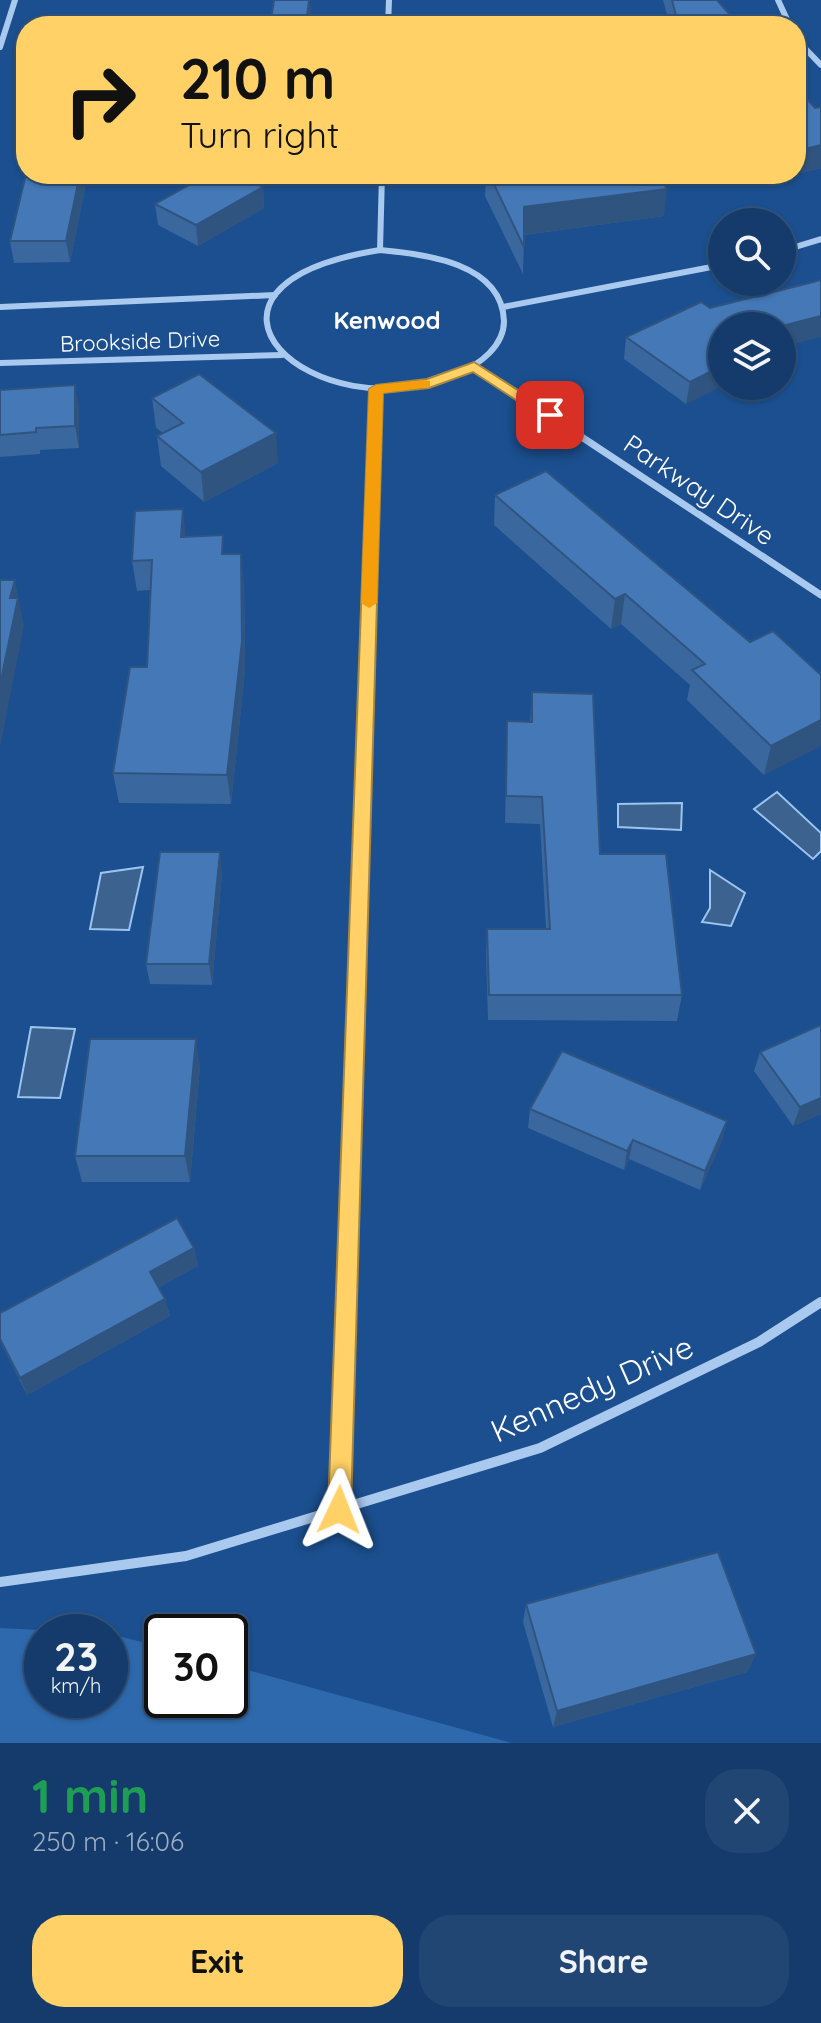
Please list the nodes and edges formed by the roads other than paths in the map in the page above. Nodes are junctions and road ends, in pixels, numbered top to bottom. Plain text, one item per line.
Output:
1 (15, 0) edge
2 (0, 47) edge
3 (806, 49) edge
4 (821, 65) edge
5 (382, 184) edge
6 (821, 239) edge
7 (796, 247) edge
8 (380, 250) junction
9 (708, 268) edge
10 (275, 295) junction
11 (0, 307) edge
12 (503, 307) junction
13 (282, 355) junction
14 (0, 363) edge
15 (474, 366) junction
16 (376, 389) junction
17 (821, 595) edge
18 (821, 1302) edge
19 (339, 1510) junction
20 (0, 1582) edge

1 - 2 street
3 - 4 street
5 - 8 street
6 - 7 street
8 - 10 street
8 - 12 street
9 - 12 street
10 - 11 street, Brookside Drive
10 - 13 street
12 - 15 street
13 - 14 street, Brookside Drive
13 - 16 street
15 - 16 street
15 - 17 street, Parkway Drive
16 - 19 street
18 - 19 street, Kennedy Drive
19 - 20 street, Kennedy Drive

